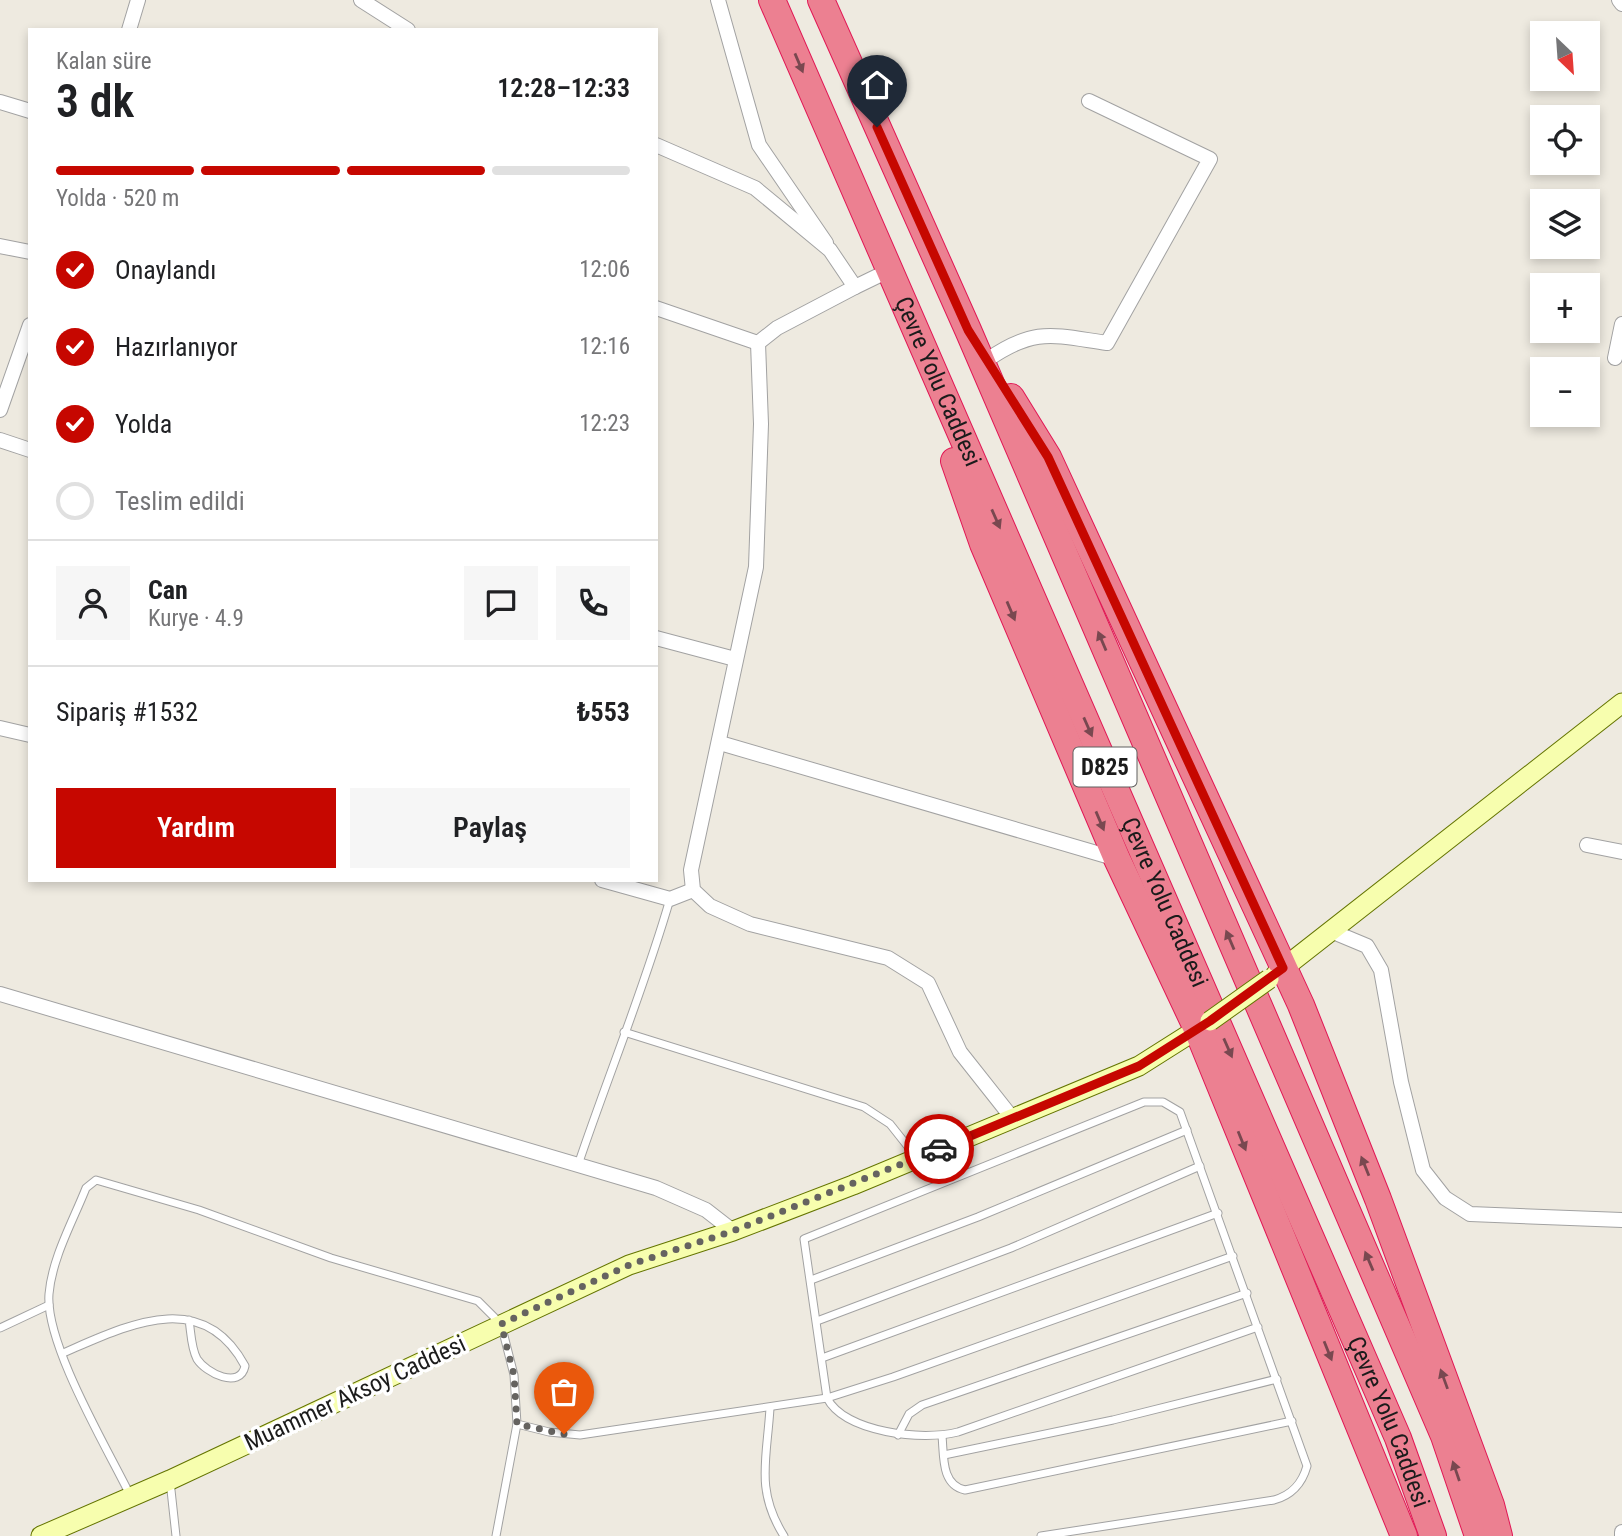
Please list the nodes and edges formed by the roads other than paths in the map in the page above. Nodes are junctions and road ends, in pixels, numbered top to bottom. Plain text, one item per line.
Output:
1 (138, 0) edge
2 (361, 0) edge
3 (718, 0) edge
4 (772, 0) edge
5 (821, 0) edge
6 (130, 28) edge
7 (405, 28) edge
8 (1089, 101) dead end
9 (0, 102) edge
10 (28, 110) edge
11 (658, 146) edge
12 (0, 246) edge
13 (830, 250) junction
14 (28, 252) edge
15 (888, 271) junction
16 (855, 288) junction
17 (658, 309) edge
18 (1622, 324) edge
19 (968, 330) junction
20 (28, 331) edge
21 (758, 343) junction
22 (1615, 358) dead end
23 (986, 359) junction
24 (0, 410) edge
25 (0, 440) edge
26 (28, 449) edge
27 (658, 639) edge
28 (736, 659) junction
29 (1622, 703) edge
30 (0, 727) edge
31 (28, 734) edge
32 (720, 743) junction
33 (1587, 845) dead end
34 (1622, 852) edge
35 (1117, 859) junction
36 (609, 882) edge
37 (693, 890) junction
38 (670, 899) junction
39 (1331, 932) junction
40 (1276, 973) junction
41 (0, 994) edge
42 (1203, 1025) junction
43 (624, 1032) junction
44 (1013, 1119) junction
45 (1187, 1130) junction
46 (918, 1158) junction
47 (578, 1165) junction
48 (1200, 1166) junction
49 (1218, 1213) junction
50 (1622, 1220) edge
51 (733, 1231) junction
52 (1233, 1256) junction
53 (811, 1279) junction
54 (1247, 1293) junction
55 (49, 1305) junction
56 (189, 1321) junction
57 (817, 1321) junction
58 (501, 1324) junction
59 (1258, 1327) junction
60 (0, 1328) edge
61 (63, 1353) junction
62 (822, 1358) junction
63 (1276, 1379) junction
64 (827, 1398) junction
65 (770, 1408) junction
66 (1292, 1421) junction
67 (517, 1424) junction
68 (898, 1435) junction
69 (942, 1436) junction
70 (944, 1455) junction
71 (170, 1480) junction
72 (131, 1497) junction
73 (41, 1536) edge
74 (176, 1536) edge
75 (496, 1536) edge
76 (784, 1536) edge
77 (1041, 1536) edge
78 (1404, 1536) edge
79 (1433, 1536) edge
80 (1478, 1536) edge
81 (1499, 1536) edge

1 - 6 street
2 - 7 street
3 - 13 street
4 -> 15 highway, Çevre Yolu Caddesi / D825
5 - 19 highway, Çevre Yolu Caddesi / D825
8 - 23 street
9 - 10 street
11 - 13 street
12 - 14 street
13 - 16 street
15 - 16 street
15 -> 35 highway
15 -> 79 highway, Çevre Yolu Caddesi / D825
16 - 21 street
17 - 21 street
18 - 22 street
19 - 23 highway
80 -> 19 highway, Çevre Yolu Caddesi / D825
20 - 24 street
21 - 28 street
23 - 40 highway
25 - 26 street
27 - 28 street
28 - 32 street
29 - 39 street, Muammer Aksoy Caddesi
30 - 31 street
32 - 35 street
32 - 37 street
33 - 34 street
35 - 42 highway
36 - 38 street
37 - 38 street
37 - 44 street
38 - 43 lane
39 - 40 street, Muammer Aksoy Caddesi
39 - 50 street
40 - 42 street, Muammer Aksoy Caddesi, bridge
81 -> 40 highway
41 - 47 street
42 - 44 street, Muammer Aksoy Caddesi
42 -> 78 highway
43 - 46 lane
43 - 47 lane
44 - 46 street, Muammer Aksoy Caddesi
45 - 48 lane
45 - 53 lane
45 - 53 lane
46 - 51 street, Muammer Aksoy Caddesi
47 - 51 street
48 - 49 lane
48 - 57 lane
49 - 52 lane
49 - 62 lane
51 - 58 street, Muammer Aksoy Caddesi
52 - 54 lane
52 - 64 lane
53 - 57 lane
54 - 59 lane
54 - 68 lane
55 - 58 lane
55 - 60 lane
55 - 61 lane
56 - 56 lane
56 - 61 lane
57 - 62 lane
58 - 67 lane
58 - 71 street, Muammer Aksoy Caddesi
59 - 63 lane
59 - 69 lane
61 - 72 lane
62 - 64 lane
63 - 66 lane
63 - 70 lane
64 - 65 lane
64 - 68 lane
65 - 67 lane
65 - 76 lane
66 - 70 lane
66 - 77 lane
67 - 75 lane
68 - 69 lane
69 - 70 lane
71 - 72 street, Muammer Aksoy Caddesi
71 - 74 lane
72 - 73 street, Muammer Aksoy Caddesi

